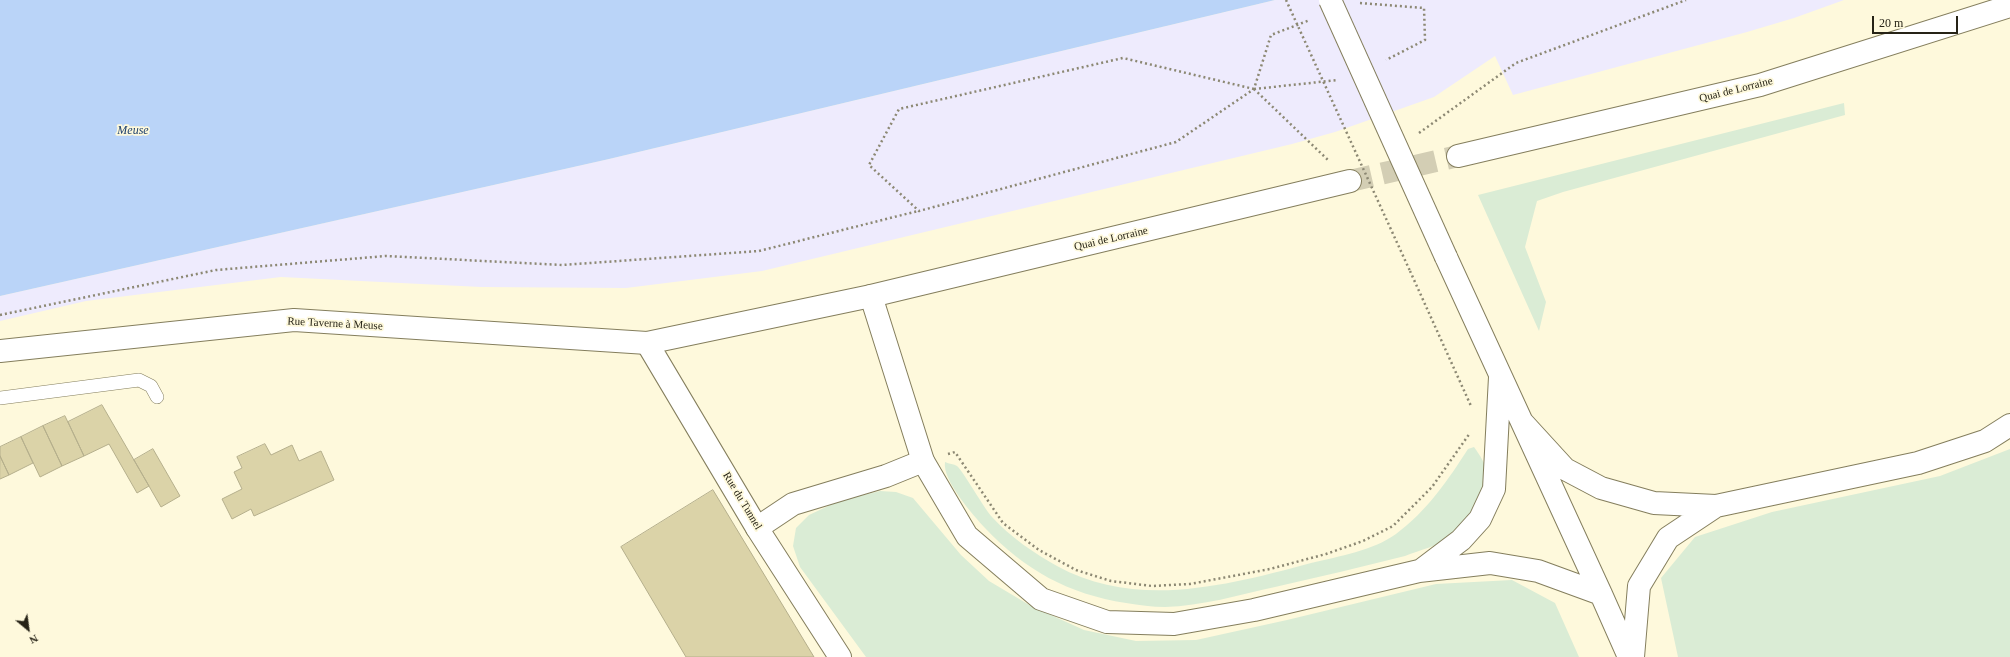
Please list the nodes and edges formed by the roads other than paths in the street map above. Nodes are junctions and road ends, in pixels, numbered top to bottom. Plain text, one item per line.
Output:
1 (1330, 0) edge
2 (2010, 6) edge
3 (1458, 156) tunnel mouth
4 (1350, 182) tunnel mouth
5 (871, 296) junction
6 (647, 343) junction
7 (0, 351) edge
8 (1500, 375) junction
9 (158, 397) dead end
10 (0, 398) edge
11 (1522, 422) junction
12 (2010, 425) edge
13 (923, 461) junction
14 (1716, 506) junction
15 (757, 528) junction
16 (1419, 571) junction
17 (1601, 594) junction
18 (840, 657) edge
19 (1628, 657) edge
20 (1633, 657) edge

1 - 8 main road, bridge
2 - 3 main road, Quai de Lorraine
4 - 5 main road, Quai de Lorraine
5 - 6 main road, Quai de Lorraine
5 - 13 main road
6 - 7 main road, Rue Taverne à Meuse
6 - 15 main road, Rue du Tunnel
8 - 11 main road
8 - 16 main road
9 - 10 lane
11 - 14 main road
11 - 17 main road
12 - 14 main road
13 - 15 main road
13 - 16 main road
14 - 20 main road
15 - 18 main road, Rue du Tunnel
16 - 17 main road
17 - 19 main road

